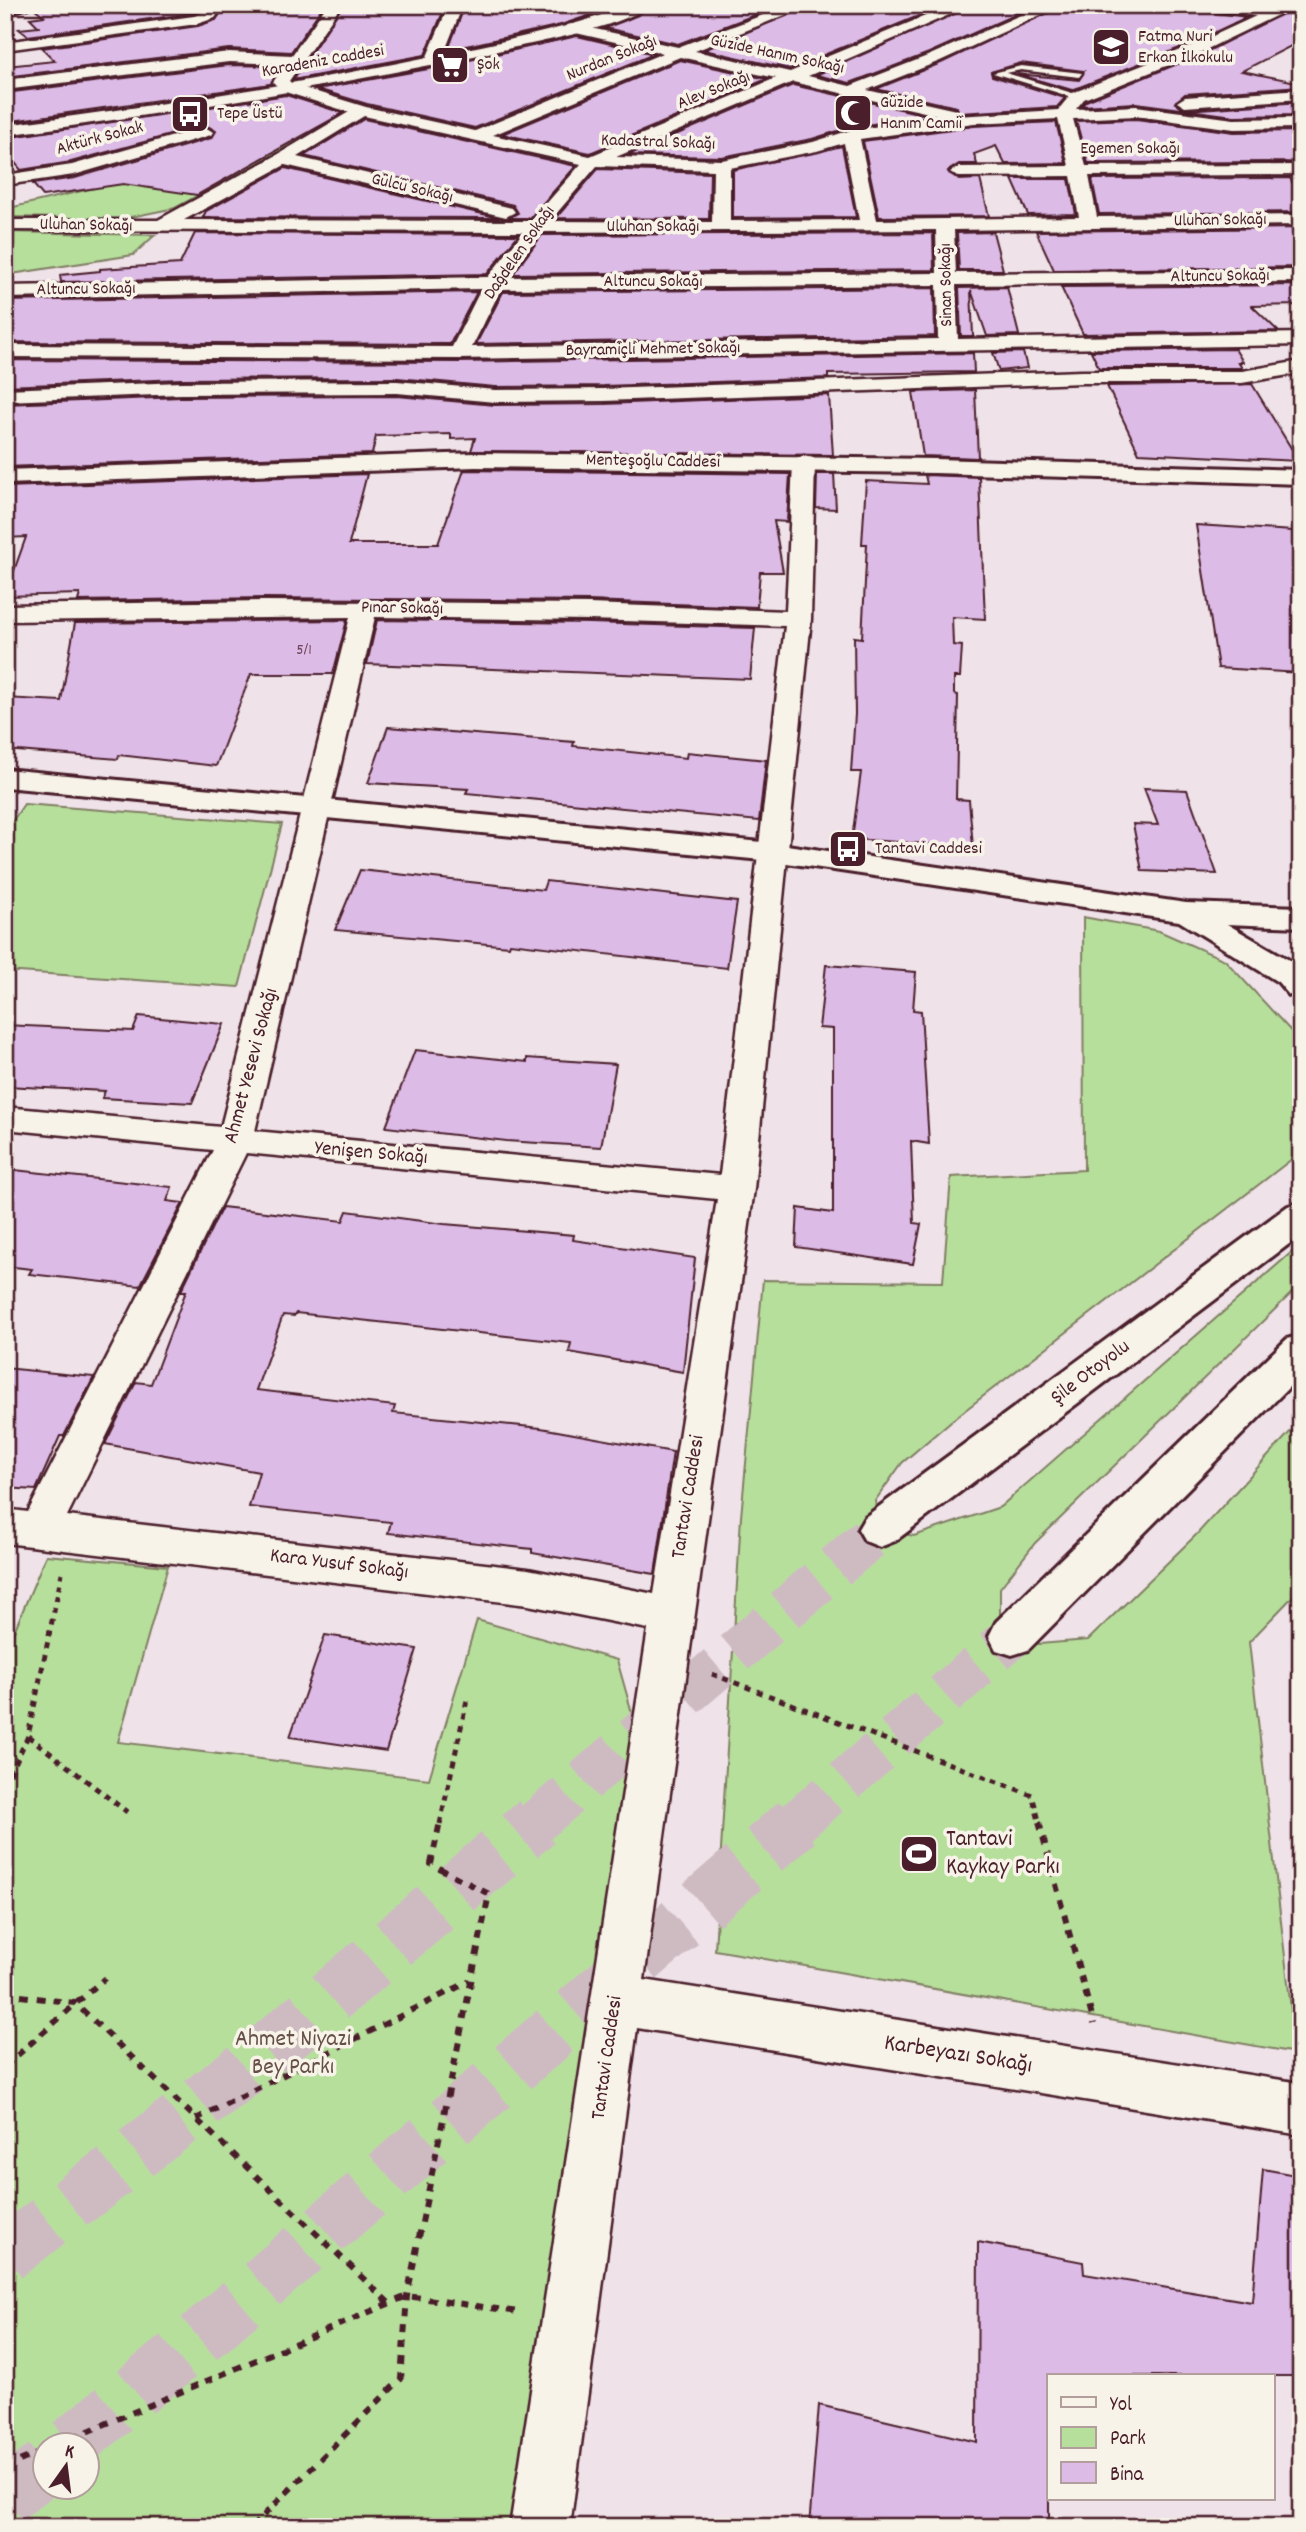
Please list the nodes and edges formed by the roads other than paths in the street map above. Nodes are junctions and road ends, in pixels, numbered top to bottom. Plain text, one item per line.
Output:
1 (29, 5) edge
2 (217, 5) edge
3 (334, 5) edge
4 (456, 5) edge
5 (641, 5) edge
6 (803, 5) edge
7 (965, 5) edge
8 (1055, 5) edge
9 (1209, 5) edge
10 (1291, 5) edge
11 (5, 11) edge
12 (1273, 14) junction
13 (1301, 17) edge
14 (572, 28) junction
15 (5, 46) edge
16 (676, 53) junction
17 (295, 60) junction
18 (433, 61) junction
19 (1079, 75) dead end
20 (795, 78) junction
21 (5, 85) edge
22 (288, 88) junction
23 (850, 91) junction
24 (1299, 92) edge
25 (1078, 96) junction
26 (362, 111) junction
27 (1136, 111) junction
28 (1064, 113) junction
29 (974, 118) junction
30 (942, 121) junction
31 (1301, 123) edge
32 (5, 130) edge
33 (205, 132) dead end
34 (851, 135) junction
35 (476, 136) junction
36 (951, 138) dead end
37 (283, 159) junction
38 (592, 161) junction
39 (722, 164) junction
40 (1301, 170) edge
41 (1079, 171) junction
42 (959, 172) dead end
43 (5, 180) edge
44 (1301, 220) edge
45 (539, 223) junction
46 (1089, 223) junction
47 (5, 225) edge
48 (869, 225) junction
49 (945, 225) junction
50 (158, 227) junction
51 (721, 227) junction
52 (1301, 276) edge
53 (948, 280) junction
54 (494, 283) junction
55 (5, 292) edge
56 (1301, 339) edge
57 (948, 344) junction
58 (5, 351) edge
59 (459, 354) junction
60 (1301, 367) edge
61 (5, 395) edge
62 (804, 463) junction
63 (5, 477) edge
64 (1301, 477) edge
65 (364, 609) junction
66 (5, 613) edge
67 (798, 619) junction
68 (5, 778) edge
69 (317, 809) junction
70 (773, 852) junction
71 (1186, 913) junction
72 (1301, 917) edge
73 (1297, 978) edge
74 (5, 1118) edge
75 (234, 1141) junction
76 (736, 1189) junction
77 (1301, 1215) edge
78 (1301, 1350) edge
79 (880, 1529) tunnel mouth
80 (38, 1530) edge
81 (668, 1636) junction
82 (1012, 1636) tunnel mouth
83 (616, 2000) junction
84 (1301, 2109) edge
85 (540, 2527) edge

1 - 11 street
2 - 15 street
3 - 17 street
4 - 18 street
5 - 14 main road, Karadeniz Caddesi
6 - 16 street, Nurdan Sokağı
7 - 20 street, Alev Sokağı
8 - 23 street
9 - 12 street
10 - 12 street
12 - 13 street
12 - 25 street
14 - 16 street, Güzide Hanım Sokağı
14 - 18 main road, Karadeniz Caddesi
16 - 20 street, Güzide Hanım Sokağı
16 - 35 street, Nurdan Sokağı
17 - 21 street
17 - 22 street
18 - 22 main road, Karadeniz Caddesi
19 - 25 lane
20 - 23 street, Güzide Hanım Sokağı
20 - 38 street, Alev Sokağı
22 - 26 street, Kadastral Sokağı
22 - 32 main road, Karadeniz Caddesi
23 - 29 street, Güzide Hanım Sokağı
24 - 27 street
25 - 28 street
26 - 35 street, Kadastral Sokağı
26 - 37 street
27 - 28 street, Kadastral Sokağı
27 - 31 street, Kadastral Sokağı
28 - 29 street, Kadastral Sokağı
28 - 41 street
29 - 30 street, Kadastral Sokağı
30 - 34 street, Kadastral Sokağı
30 - 36 street
33 - 43 street, Aktürk Sokak
34 - 39 street, Kadastral Sokağı
34 - 48 street
35 - 38 street, Kadastral Sokağı
37 - 45 street, Gülcü Sokağı
37 - 50 street
38 - 39 street, Kadastral Sokağı
38 - 45 street, Dağdelen Sokağı
39 - 51 street
40 - 41 street, Egemen Sokağı
41 - 42 street, Egemen Sokağı
41 - 46 street
44 - 46 street, Uluhan Sokağı
45 - 50 street, Uluhan Sokağı
45 - 51 street, Uluhan Sokağı
45 - 54 street, Dağdelen Sokağı
46 - 49 street, Uluhan Sokağı
47 - 50 street, Uluhan Sokağı
48 - 49 street, Uluhan Sokağı
48 - 51 street, Uluhan Sokağı
49 - 53 street, Sinan Sokağı
52 - 53 street, Altuncu Sokağı
53 - 54 street, Altuncu Sokağı
53 - 57 street, Sinan Sokağı
54 - 55 street, Altuncu Sokağı
54 - 59 street, Dağdelen Sokağı
56 - 57 street, Bayramiçli Mehmet Sokağı
57 - 59 street, Bayramiçli Mehmet Sokağı
58 - 59 street, Bayramiçli Mehmet Sokağı
60 - 61 street
62 - 63 main road, Menteşoğlu Caddesi
62 - 64 main road, Menteşoğlu Caddesi
62 - 67 street, Tantavi Caddesi
65 - 66 street, Pınar Sokağı
65 - 67 street, Pınar Sokağı
65 - 69 street, Ahmet Yesevi Sokağı
67 - 70 street, Tantavi Caddesi
68 - 69 main road
69 - 70 main road
69 - 75 street, Ahmet Yesevi Sokağı
70 - 71 main road
70 - 76 street, Tantavi Caddesi
71 - 72 main road
71 - 73 main road
74 - 75 street, Yenişen Sokağı
75 - 76 street, Yenişen Sokağı
75 - 80 street, Ahmet Yesevi Sokağı
76 - 81 street, Tantavi Caddesi
77 - 79 main road, Şile Otoyolu
78 - 82 main road
80 - 81 street, Kara Yusuf Sokağı
81 - 83 street, Tantavi Caddesi
83 - 84 street, Karbeyazı Sokağı
83 - 85 street, Tantavi Caddesi

